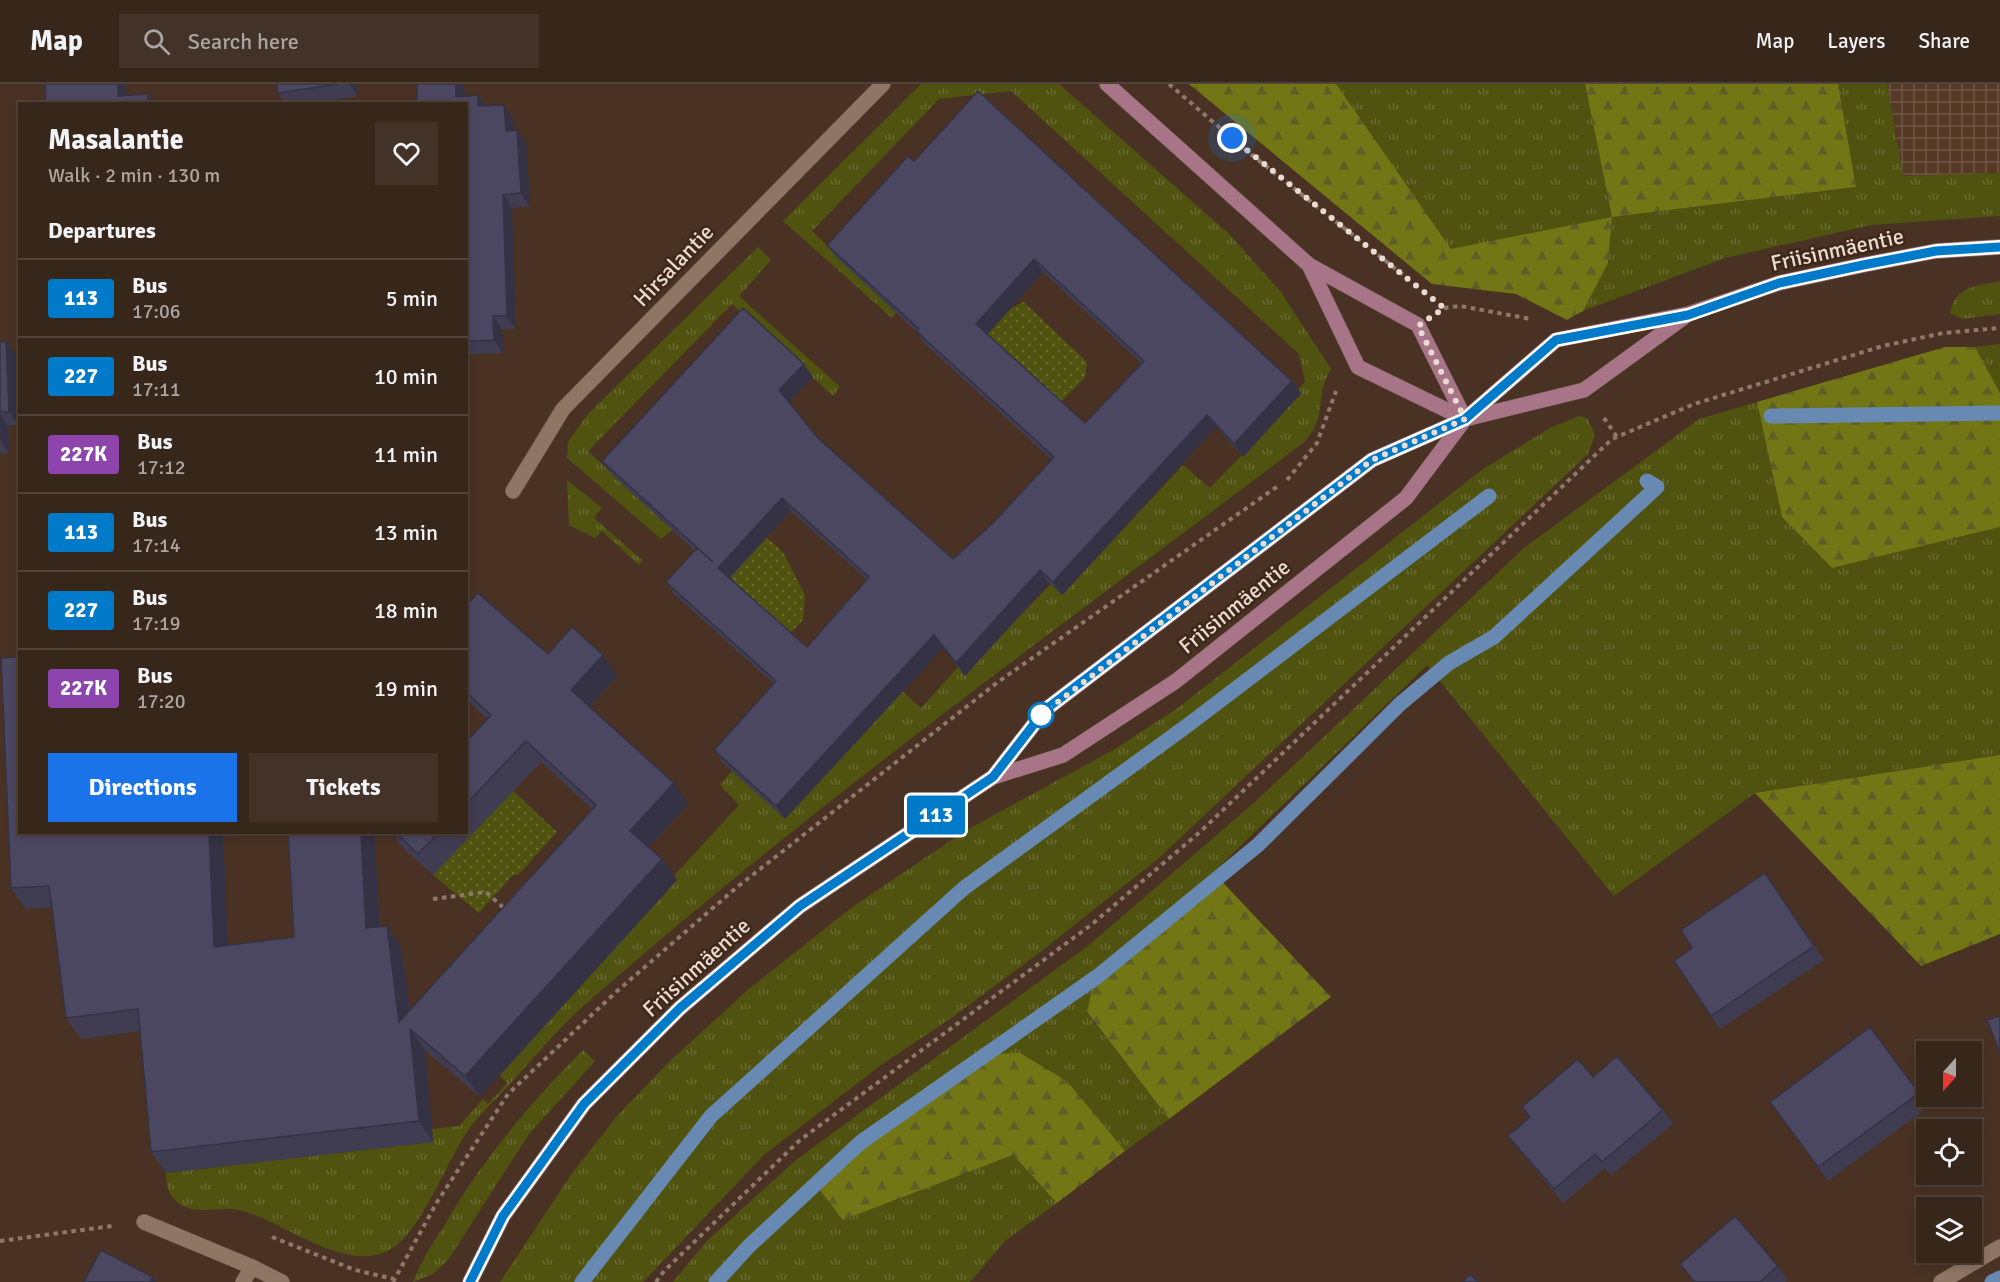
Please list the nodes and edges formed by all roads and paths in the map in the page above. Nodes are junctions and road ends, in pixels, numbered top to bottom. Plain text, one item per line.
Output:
1 (883, 84) edge
2 (1107, 84) edge
3 (1169, 84) edge
4 (2000, 247) edge
5 (1309, 264) junction
6 (1407, 278) dead end
7 (1435, 300) dead end
8 (1444, 308) junction
9 (1688, 315) junction
10 (1418, 326) junction
11 (2000, 328) edge
12 (1556, 340) junction
13 (1358, 367) junction
14 (1584, 390) junction
15 (1465, 419) junction
16 (1617, 437) junction
17 (513, 491) dead end
18 (993, 777) junction
19 (433, 899) dead end
20 (510, 914) edge
21 (144, 1222) dead end
22 (2000, 1247) edge
23 (252, 1267) junction
24 (243, 1282) edge
25 (282, 1282) edge
26 (393, 1282) edge
27 (470, 1282) edge
28 (656, 1282) edge
29 (1941, 1282) edge

1 - 17 street, Hirsalantie
2 - 5 main road
3 - 6 path
4 - 9 main road, Friisinmäentie
5 - 10 main road
5 - 13 main road
7 - 8 path
8 - 10 path
8 - 12 path
9 - 12 main road, Friisinmäentie
9 - 14 main road, Friisinmäentie
10 - 15 main road
11 - 16 path
12 - 15 main road, Friisinmäentie
13 - 15 main road
13 - 26 path
14 - 15 main road, Friisinmäentie
14 - 16 path
15 - 18 main road, Friisinmäentie
15 - 18 main road, Friisinmäentie
16 - 28 path
18 - 27 main road, Friisinmäentie
19 - 20 path
21 - 23 street
22 - 29 street
23 - 24 street
23 - 25 street

